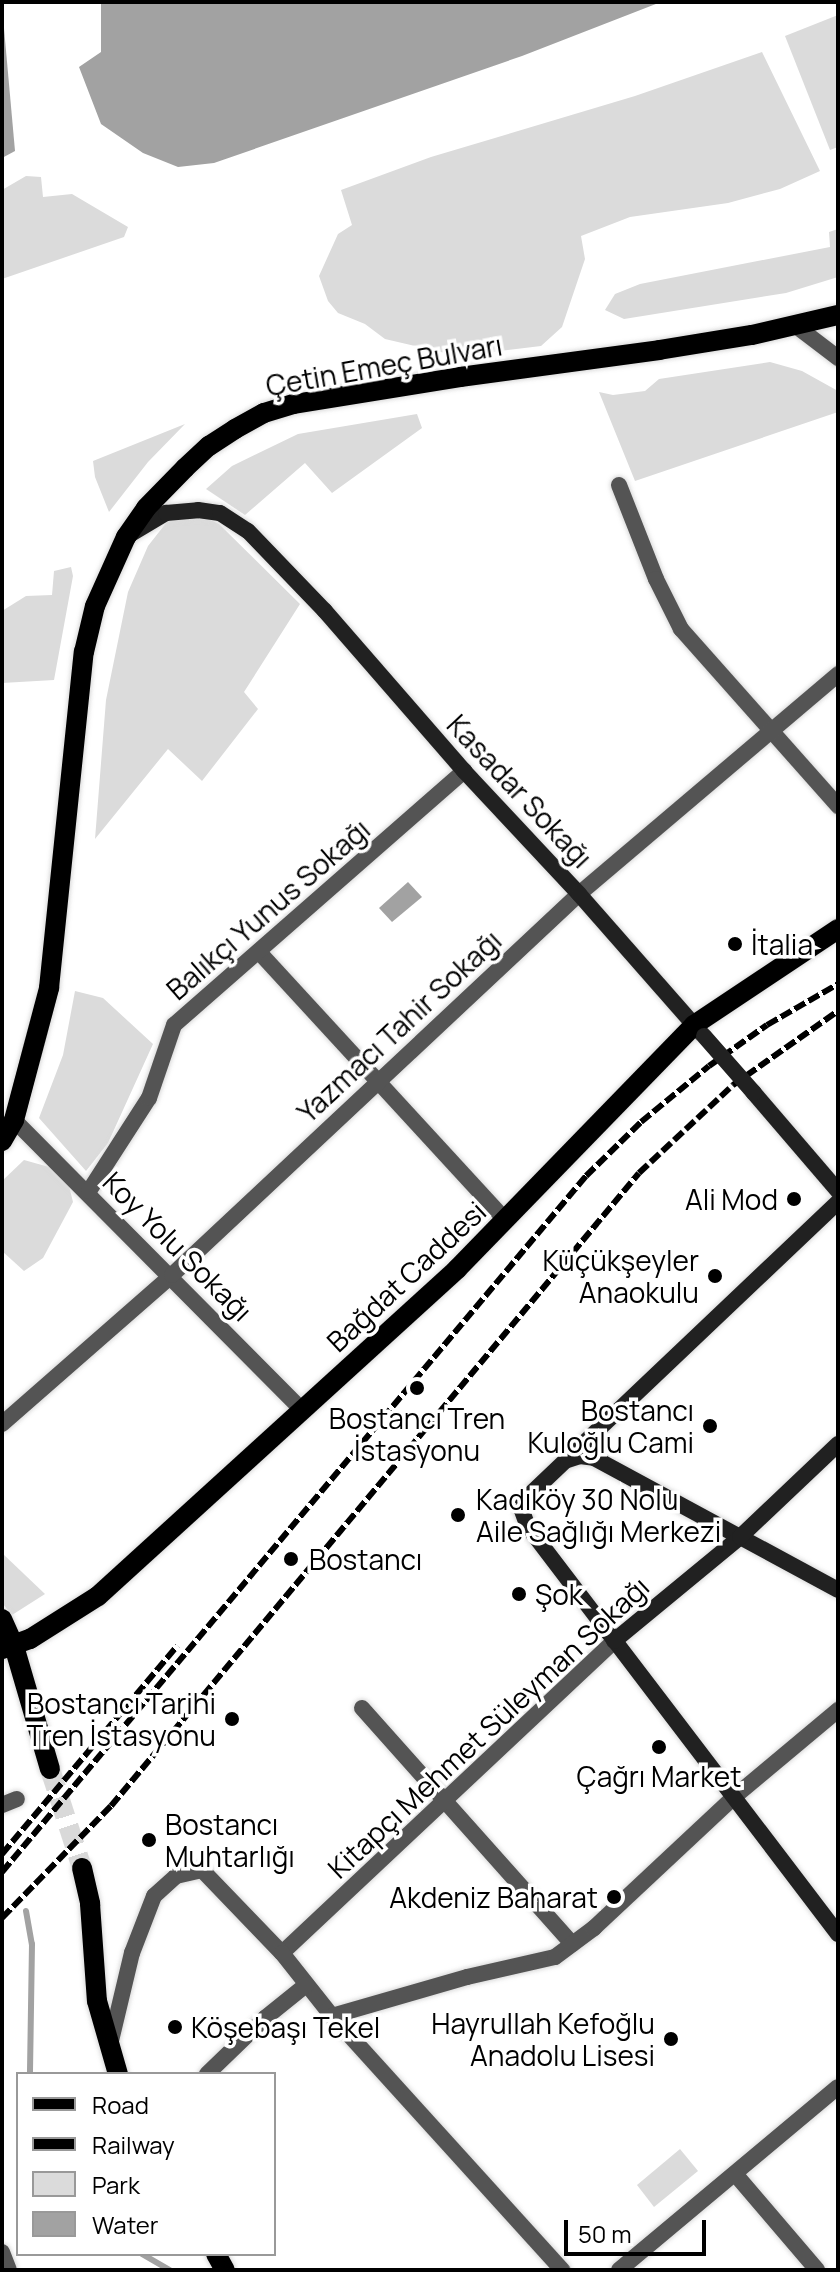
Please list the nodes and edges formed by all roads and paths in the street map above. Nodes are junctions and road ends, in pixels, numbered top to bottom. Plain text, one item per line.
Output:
1 (838, 315) edge
2 (796, 326) junction
3 (838, 358) edge
4 (619, 485) dead end
5 (126, 537) junction
6 (838, 674) edge
7 (773, 731) junction
8 (464, 771) junction
9 (838, 806) edge
10 (579, 894) junction
11 (838, 929) edge
12 (259, 952) junction
13 (699, 1030) junction
14 (378, 1080) junction
15 (14, 1120) junction
16 (2, 1141) edge
17 (89, 1191) junction
18 (838, 1191) edge
19 (838, 1202) edge
20 (506, 1221) junction
21 (172, 1275) junction
22 (303, 1411) junction
23 (2, 1424) edge
24 (838, 1444) edge
25 (568, 1460) junction
26 (740, 1537) junction
27 (838, 1590) edge
28 (2, 1619) edge
29 (614, 1641) junction
30 (8, 1648) edge
31 (362, 1708) dead end
32 (838, 1710) edge
33 (50, 1769) tunnel mouth
34 (734, 1797) junction
35 (446, 1800) junction
36 (82, 1868) tunnel mouth
37 (838, 1934) edge
38 (572, 1944) junction
39 (282, 1953) junction
40 (306, 1985) junction
41 (332, 2016) junction
42 (109, 2051) junction
43 (117, 2072) edge
44 (209, 2072) edge
45 (838, 2087) edge
46 (736, 2175) junction
47 (2, 2252) edge
48 (9, 2270) edge
49 (562, 2270) edge
50 (619, 2270) edge
51 (817, 2270) edge

1 - 2 main road, Çetin Emeç Bulvarı
2 - 3 street
2 - 5 main road, Çetin Emeç Bulvarı
4 - 7 street
5 - 8 main road, Kasadar Sokağı
5 - 15 main road, Çetin Emeç Bulvarı
6 - 7 street, Yazmacı Tahir Sokağı
7 - 9 street
7 - 10 street, Yazmacı Tahir Sokağı
8 - 10 main road, Kasadar Sokağı
8 - 12 street, Balıkçı Yunus Sokağı
10 - 13 main road, Kasadar Sokağı
10 - 14 street, Yazmacı Tahir Sokağı
11 - 13 main road, Bağdat Caddesi
12 - 14 street
12 - 17 street, Balıkçı Yunus Sokağı
13 - 18 main road, Kasadar Sokağı, bridge
13 - 20 main road, Bağdat Caddesi
14 - 20 street
14 - 21 street, Yazmacı Tahir Sokağı
15 - 16 main road, Çetin Emeç Bulvarı
15 - 17 street, Koy Yolu Sokağı
17 - 21 street, Koy Yolu Sokağı
19 - 25 main road
20 - 22 main road, Bağdat Caddesi
21 - 22 street, Koy Yolu Sokağı
21 - 23 street, Yazmacı Tahir Sokağı
22 - 30 main road, Bağdat Caddesi
24 - 26 main road, Kitapçı Mehmet Süleyman Sokağı
25 - 26 main road
25 - 29 main road
26 - 27 main road
26 - 29 main road, Kitapçı Mehmet Süleyman Sokağı
28 - 30 main road
29 - 34 main road
29 - 35 street, Kitapçı Mehmet Süleyman Sokağı
30 - 33 main road
31 - 35 street
32 - 34 street
34 - 37 main road
34 - 38 street
35 - 38 street
35 - 39 street, Kitapçı Mehmet Süleyman Sokağı
36 - 42 main road
38 - 41 street
39 - 40 street
39 - 42 street
40 - 41 street
40 - 44 street
41 - 49 street
42 - 43 main road
45 - 46 street
46 - 50 street
46 - 51 street
47 - 48 street

